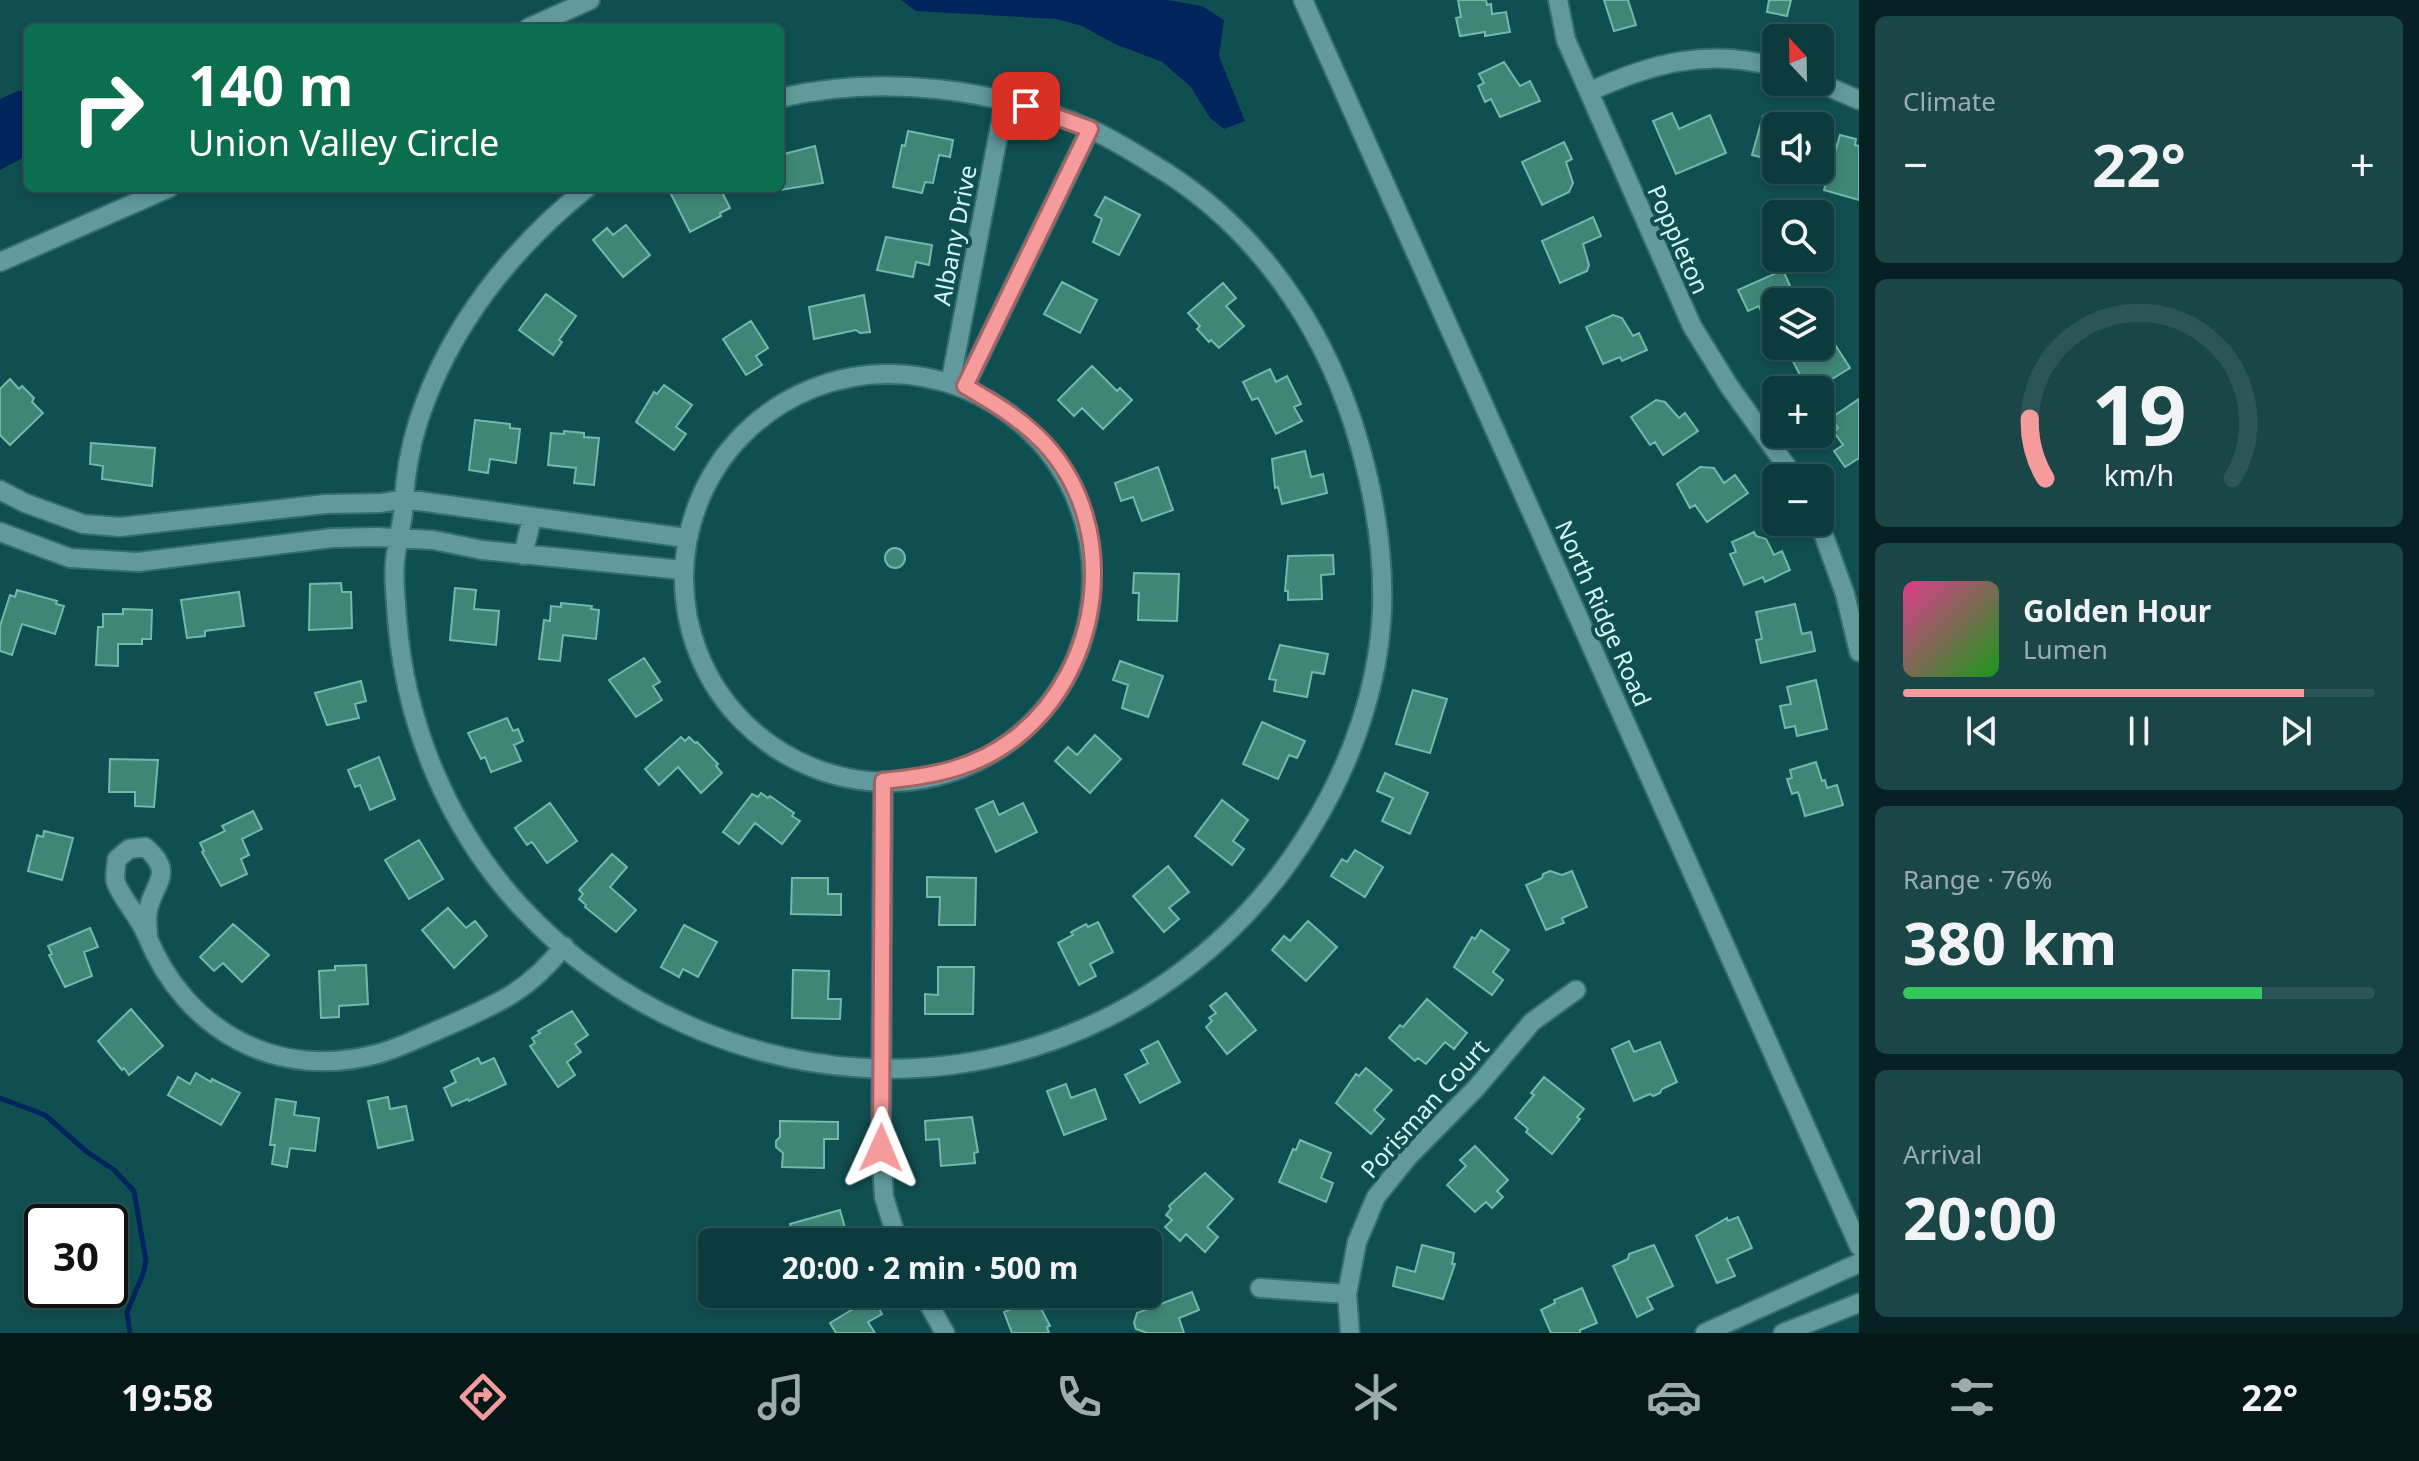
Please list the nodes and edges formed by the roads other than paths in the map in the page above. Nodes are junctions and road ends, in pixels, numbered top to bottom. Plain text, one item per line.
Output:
1 (590, 0) edge
2 (1303, 0) edge
3 (1558, 0) edge
4 (537, 24) edge
5 (1762, 65) edge
6 (1834, 89) edge
7 (1589, 92) junction
8 (784, 98) edge
9 (1005, 100) junction
10 (1859, 100) edge
11 (1090, 129) junction
12 (160, 192) edge
13 (582, 192) edge
14 (0, 262) edge
15 (958, 383) junction
16 (1785, 464) edge
17 (0, 490) edge
18 (405, 500) junction
19 (229, 516) junction
20 (532, 518) junction
21 (0, 532) edge
22 (1824, 536) edge
23 (400, 538) junction
24 (686, 538) junction
25 (233, 551) junction
26 (523, 555) junction
27 (682, 570) junction
28 (1859, 652) edge
29 (883, 781) junction
30 (148, 937) dead end
31 (564, 946) junction
32 (1576, 990) dead end
33 (882, 1071) junction
34 (894, 1228) edge
35 (1859, 1246) edge
36 (1859, 1263) edge
37 (1260, 1288) dead end
38 (1347, 1294) junction
39 (1859, 1303) edge
40 (931, 1308) edge
41 (945, 1333) edge
42 (1350, 1333) edge
43 (1705, 1333) edge
44 (1783, 1333) edge

1 - 4 street
2 - 35 street, North Ridge Road
3 - 7 street, Poppleton
5 - 7 street
6 - 10 street
7 - 16 street, Poppleton
8 - 9 street
9 - 11 street
9 - 15 street, Albany Drive
11 - 15 street
11 - 33 street
12 - 14 street
13 - 18 street
15 - 24 street
15 - 29 street
17 - 19 street
18 - 19 street
18 - 20 street
18 - 23 street
19 - 25 street
20 - 24 street
20 - 26 street
21 - 25 street
22 - 28 street
23 - 25 street
23 - 26 street
23 - 31 street
24 - 27 street
26 - 27 street
27 - 29 street
29 - 33 street
30 - 31 street
31 - 33 street
32 - 38 street, Porisman Court
33 - 34 street
36 - 43 street
37 - 38 street
38 - 42 street, Porisman Court
39 - 44 street
40 - 41 street

